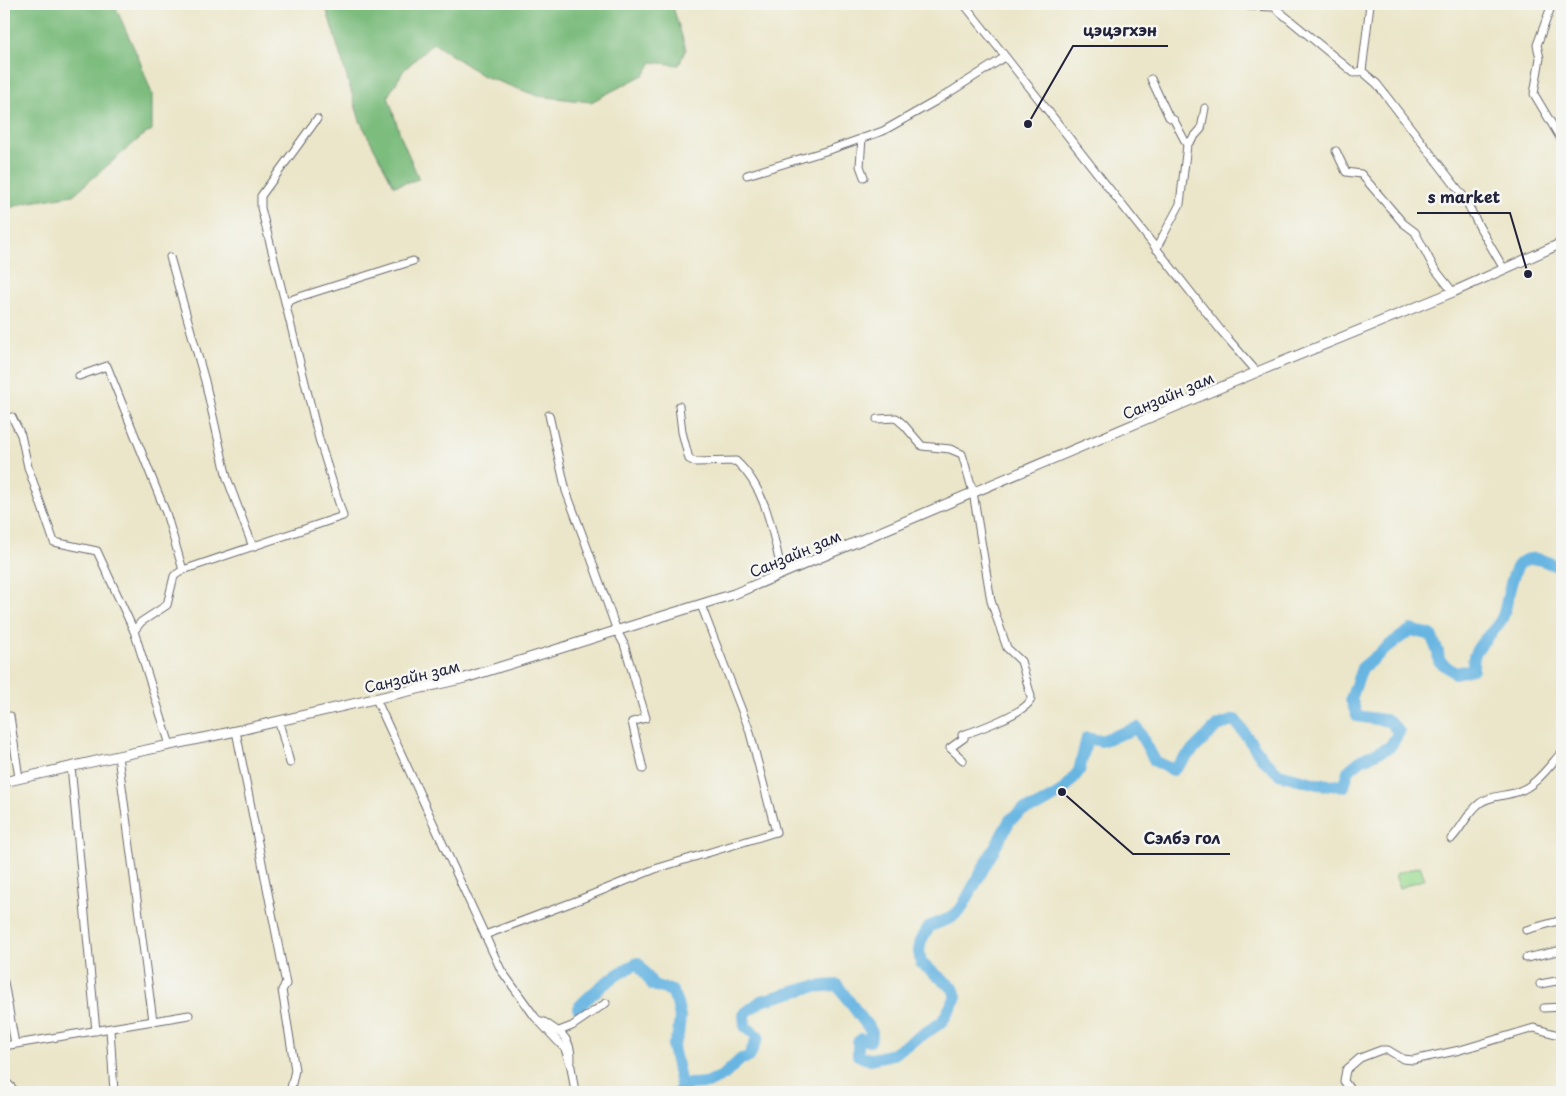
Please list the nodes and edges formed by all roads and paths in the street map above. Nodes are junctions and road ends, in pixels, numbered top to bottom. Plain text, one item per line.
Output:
1 (964, 4) edge
2 (1247, 4) edge
3 (1370, 4) edge
4 (1552, 4) edge
5 (1005, 57) junction
6 (1362, 71) junction
7 (1151, 80) dead end
8 (1205, 108) dead end
9 (317, 119) dead end
10 (862, 138) junction
11 (1562, 141) edge
12 (1187, 145) junction
13 (1336, 151) dead end
14 (747, 175) dead end
15 (864, 177) dead end
16 (1562, 243) edge
17 (1156, 248) junction
18 (170, 257) dead end
19 (413, 261) dead end
20 (1504, 269) junction
21 (1453, 292) junction
22 (286, 306) junction
23 (1257, 372) junction
24 (79, 376) dead end
25 (679, 406) dead end
26 (549, 415) dead end
27 (12, 417) dead end
28 (877, 419) dead end
29 (974, 492) junction
30 (252, 546) junction
31 (183, 570) junction
32 (782, 574) junction
33 (700, 605) junction
34 (134, 630) junction
35 (616, 631) junction
36 (376, 699) junction
37 (10, 716) dead end
38 (279, 722) junction
39 (236, 732) junction
40 (170, 744) junction
41 (1562, 752) edge
42 (118, 756) junction
43 (962, 760) dead end
44 (290, 763) dead end
45 (71, 766) junction
46 (643, 769) dead end
47 (19, 778) junction
48 (4, 782) edge
49 (1451, 839) dead end
50 (1562, 920) edge
51 (1526, 930) dead end
52 (485, 935) junction
53 (1562, 950) edge
54 (1526, 958) dead end
55 (1562, 980) edge
56 (4, 982) edge
57 (1540, 984) dead end
58 (606, 1003) dead end
59 (1562, 1007) edge
60 (1544, 1008) dead end
61 (189, 1015) dead end
62 (535, 1017) junction
63 (154, 1021) junction
64 (110, 1028) junction
65 (96, 1031) junction
66 (559, 1031) junction
67 (1562, 1036) edge
68 (15, 1044) junction
69 (4, 1046) edge
70 (571, 1066) junction
71 (4, 1080) edge
72 (16, 1092) edge
73 (114, 1092) edge
74 (292, 1092) edge
75 (575, 1092) edge
76 (1352, 1092) edge

1 - 5 street
2 - 6 street
3 - 6 street
4 - 11 street
5 - 10 street
5 - 17 street
6 - 20 street
7 - 12 street
8 - 12 street
9 - 22 street
10 - 14 street
10 - 15 street
12 - 17 street
13 - 21 street
16 - 20 main road, Санзайн зам
17 - 23 street
18 - 30 street
19 - 22 street
20 - 21 main road, Санзайн зам
21 - 23 main road, Санзайн зам
22 - 30 street
23 - 29 main road, Санзайн зам
24 - 31 street
25 - 32 street
26 - 35 street
27 - 34 street
28 - 29 street
29 - 32 main road, Санзайн зам
29 - 43 street
30 - 31 street
31 - 34 street
32 - 33 main road, Санзайн зам
33 - 35 main road, Санзайн зам
33 - 52 street
34 - 40 street
35 - 36 main road, Санзайн зам
35 - 46 street
36 - 38 main road, Санзайн зам
36 - 52 street
37 - 47 street
38 - 39 main road, Санзайн зам
38 - 44 street
39 - 40 main road, Санзайн зам
39 - 74 street
40 - 42 main road, Санзайн зам
41 - 49 street
42 - 45 main road, Санзайн зам
42 - 63 street
45 - 47 main road, Санзайн зам
45 - 65 street
47 - 48 main road, Санзайн зам
50 - 51 street
52 - 62 street
53 - 54 street
55 - 57 street
56 - 68 street
58 - 66 street
59 - 60 street
61 - 63 street
62 - 66 street
62 - 70 street
63 - 64 street
64 - 65 street
64 - 73 street
65 - 68 street
66 - 70 street
67 - 76 street
68 - 69 street
70 - 75 street
71 - 72 street

